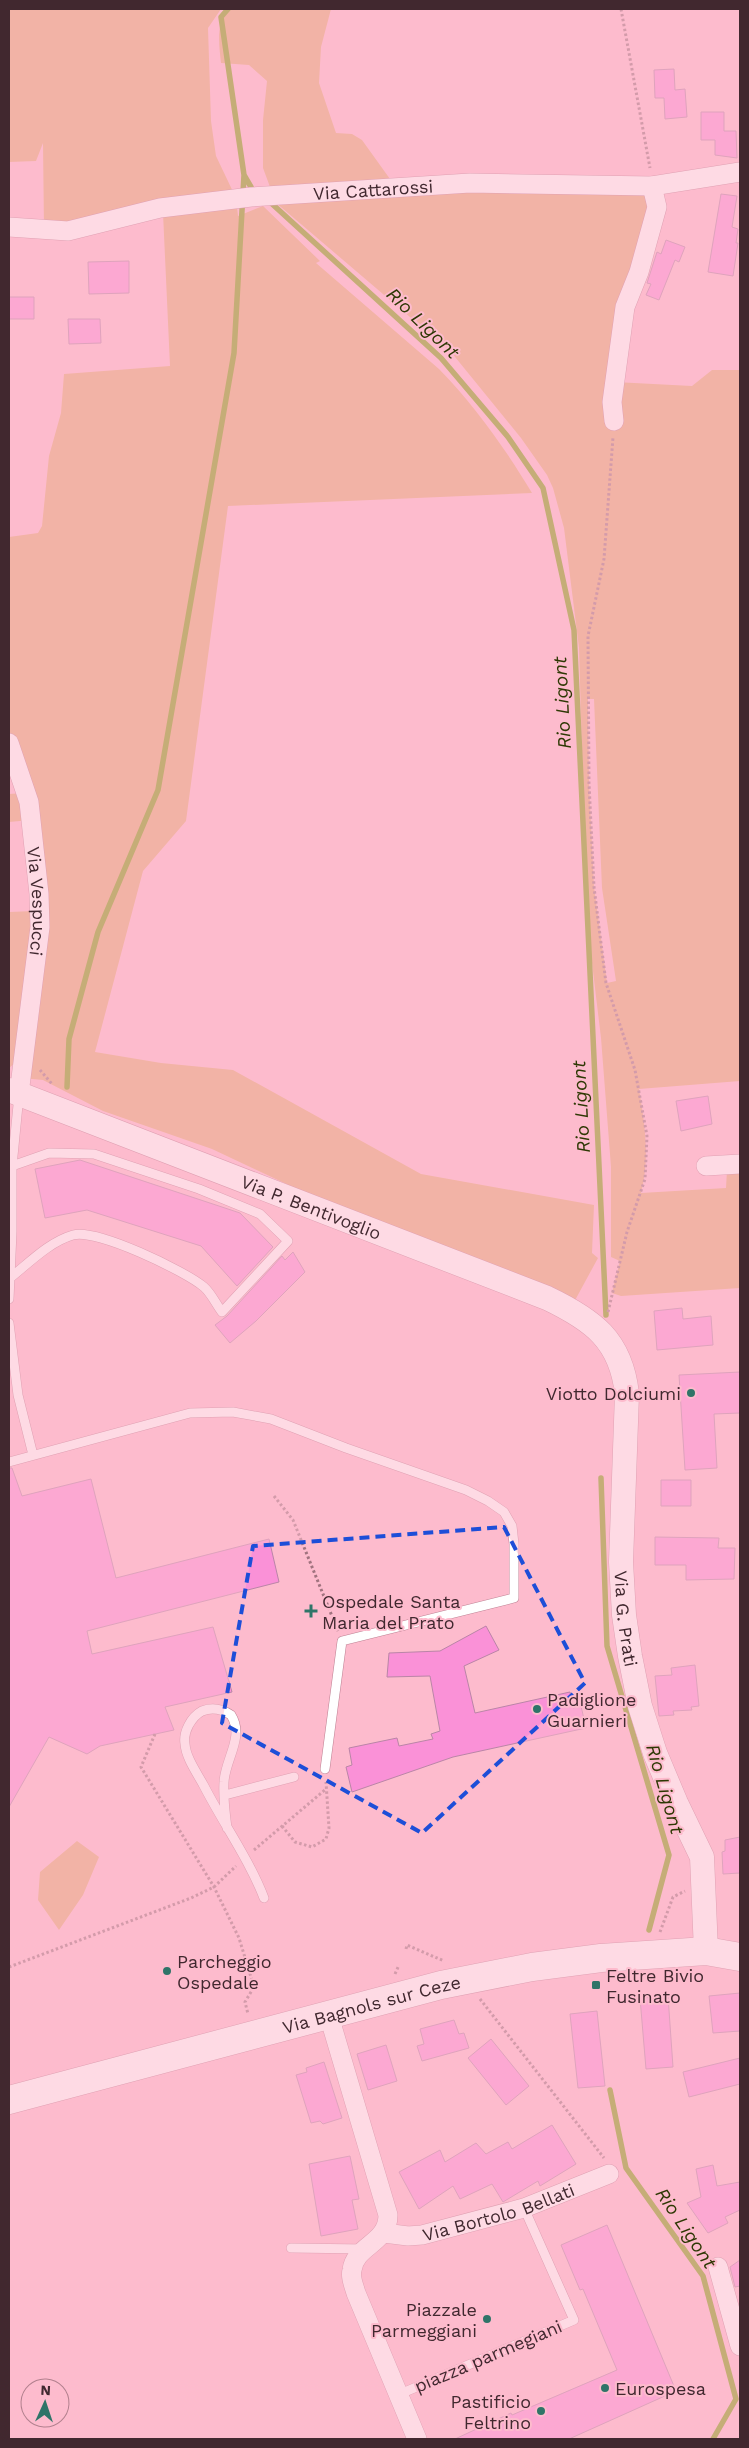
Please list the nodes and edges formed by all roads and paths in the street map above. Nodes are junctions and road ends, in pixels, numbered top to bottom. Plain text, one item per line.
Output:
1 (621, 9) edge
2 (740, 172) edge
3 (652, 186) junction
4 (9, 227) edge
5 (614, 422) joint
6 (9, 743) edge
7 (32, 1065) dead end
8 (56, 1087) dead end
9 (14, 1092) edge
10 (740, 1164) edge
11 (12, 1166) junction
12 (706, 1166) dead end
13 (10, 1278) edge
14 (9, 1299) edge
15 (601, 1311) dead end
16 (9, 1323) edge
17 (606, 1327) junction
18 (33, 1455) junction
19 (9, 1462) edge
20 (274, 1496) dead end
21 (342, 1641) junction
22 (155, 1734) dead end
23 (325, 1769) joint
24 (294, 1777) dead end
25 (326, 1789) junction
26 (224, 1795) junction
27 (282, 1826) junction
28 (226, 1828) junction
29 (245, 1858) junction
30 (214, 1887) junction
31 (264, 1898) dead end
32 (706, 1951) junction
33 (740, 1957) edge
34 (9, 1967) edge
35 (477, 1993) dead end
36 (328, 2016) junction
37 (249, 2017) dead end
38 (9, 2100) edge
39 (609, 2174) joint
40 (524, 2208) junction
41 (384, 2233) junction
42 (292, 2248) dead end
43 (365, 2250) junction
44 (718, 2267) dead end
45 (740, 2346) edge
46 (400, 2394) junction
47 (418, 2439) edge

1 - 3 path
2 - 3 street, Via Cattarossi
3 - 4 street, Via Cattarossi
3 - 5 street
5 - 17 path
6 - 9 street, Via Vespucci
7 - 8 path
9 - 11 lane
9 - 17 street, Via P. Bentivoglio
10 - 12 street
11 - 13 lane
11 - 13 lane
13 - 14 lane
15 - 17 path
16 - 18 lane
17 - 32 street, Via G. Prati
18 - 19 lane
18 - 21 lane
20 - 21 path
21 - 23 lane
22 - 30 path
23 - 25 path
24 - 26 lane
25 - 27 path
25 - 27 path
26 - 28 lane
26 - 28 lane
27 - 29 path
28 - 29 lane
29 - 30 path
29 - 31 lane
30 - 34 path
30 - 37 path
32 - 33 main road, Via Bagnols sur Ceze
32 - 36 main road, Via Bagnols sur Ceze
35 - 39 path
36 - 38 main road, Via Bagnols sur Ceze
36 - 41 street
39 - 40 street, Via Bortolo Bellati
40 - 41 street, Via Bortolo Bellati
40 - 46 lane, piazza parmegiani
41 - 43 street
42 - 43 lane
43 - 46 street
44 - 45 street
46 - 47 street

